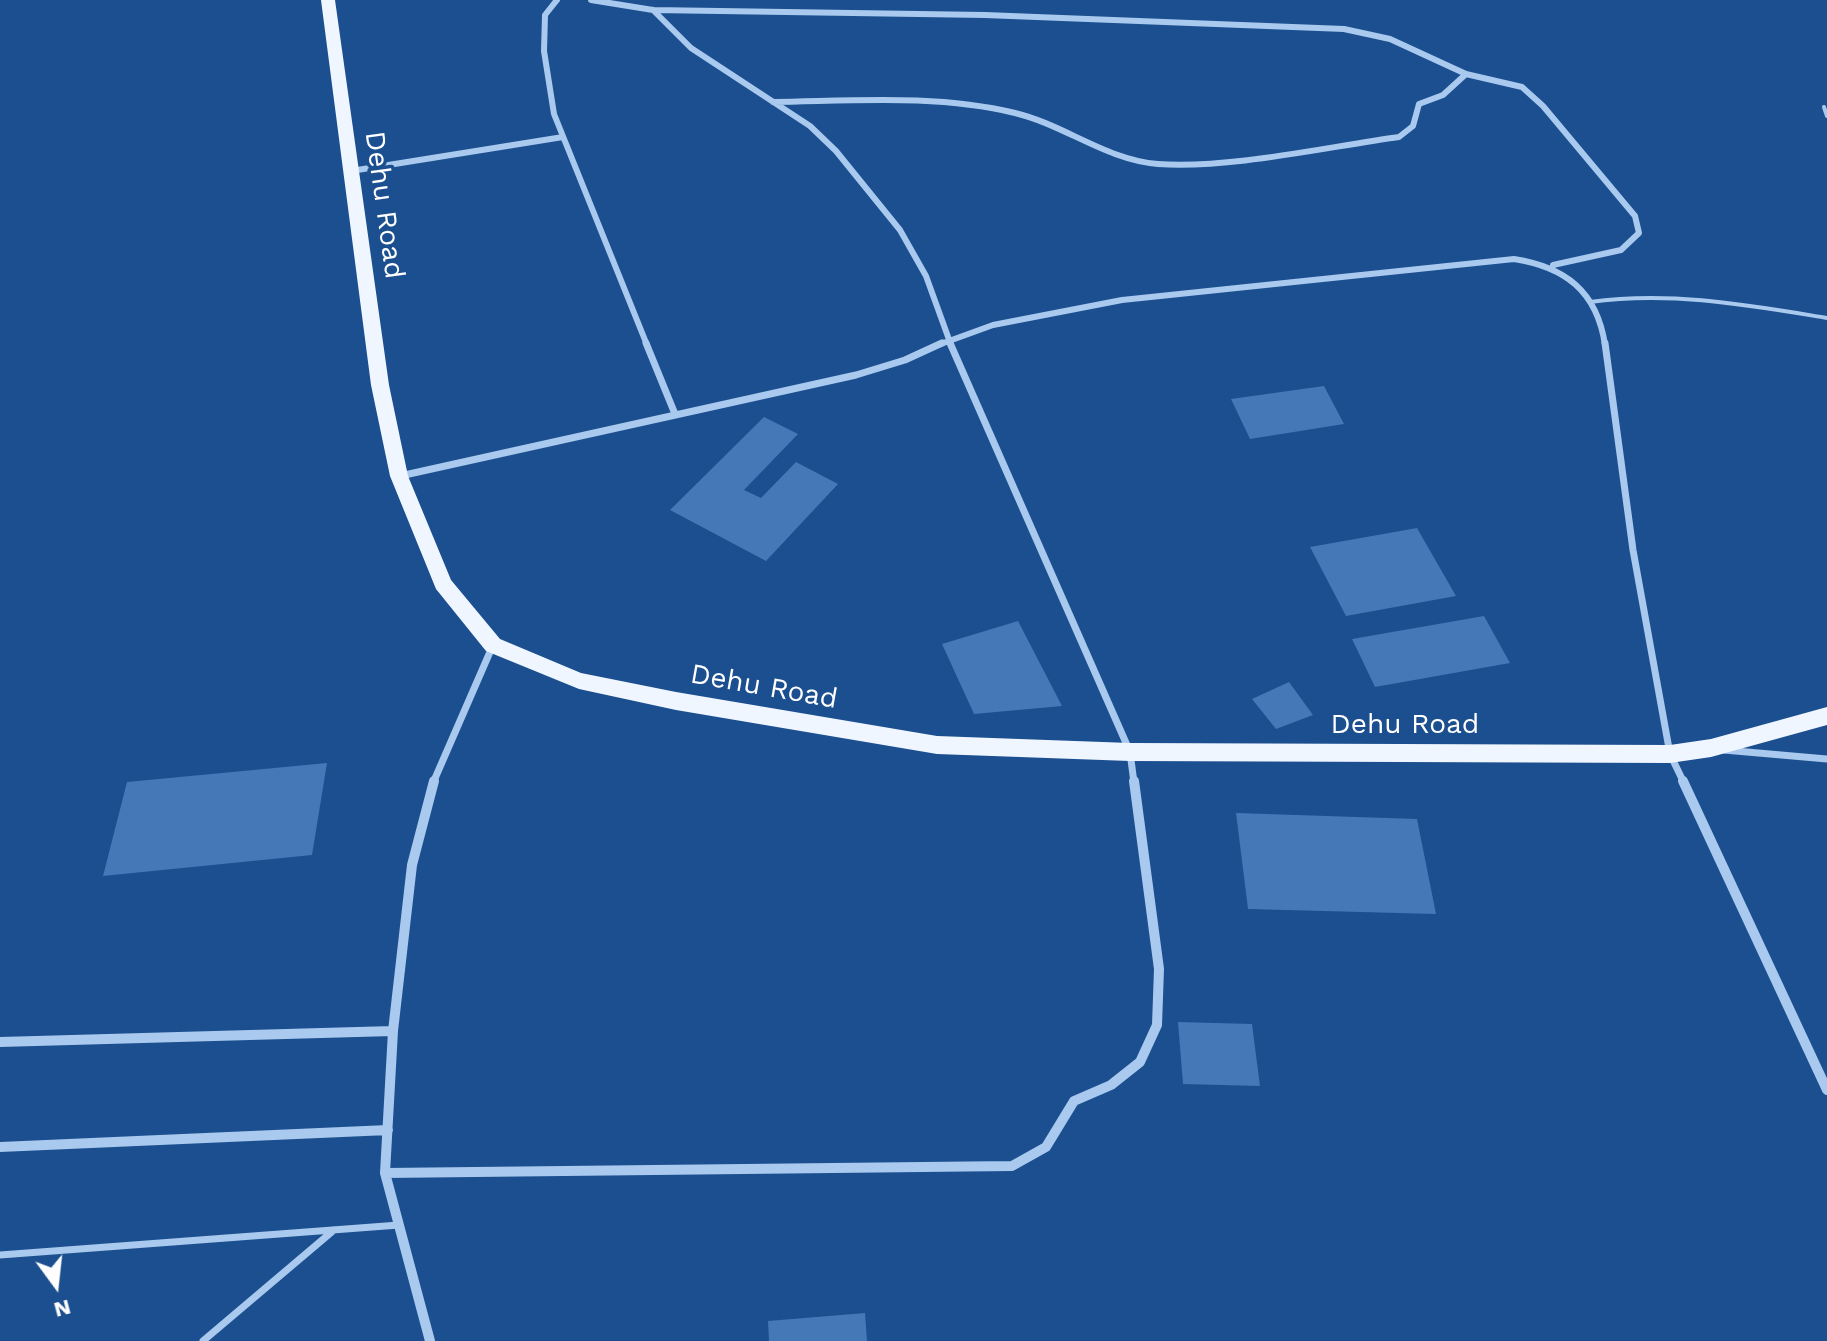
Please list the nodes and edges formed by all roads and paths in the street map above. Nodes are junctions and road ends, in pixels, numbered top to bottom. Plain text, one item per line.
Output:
1 (332, 0) edge
2 (557, 0) edge
3 (591, 0) edge
4 (653, 10) junction
5 (1466, 74) junction
6 (773, 102) junction
7 (1824, 107) dead end
8 (1827, 116) edge
9 (563, 137) junction
10 (351, 171) junction
11 (1553, 265) junction
12 (1590, 302) junction
13 (1827, 318) edge
14 (949, 340) junction
15 (675, 414) junction
16 (399, 476) junction
17 (493, 645) junction
18 (1827, 716) edge
19 (1711, 748) junction
20 (1130, 752) junction
21 (1670, 754) junction
22 (1827, 759) edge
23 (393, 1031) junction
24 (0, 1042) edge
25 (1827, 1090) edge
26 (388, 1130) junction
27 (0, 1147) edge
28 (385, 1173) junction
29 (399, 1225) junction
30 (334, 1230) junction
31 (0, 1255) edge
32 (203, 1341) edge
33 (430, 1341) edge

1 - 10 main road, Dehu Road
2 - 9 street
3 - 4 street
4 - 5 street
4 - 6 street
5 - 6 street
5 - 11 street
6 - 14 street
7 - 8 lane
9 - 10 street
9 - 15 street
10 - 16 main road, Dehu Road
11 - 12 street
11 - 14 street
12 - 13 lane
12 - 21 street
14 - 15 street
14 - 20 street
15 - 16 street
16 - 17 main road, Dehu Road
17 - 20 main road, Dehu Road
17 - 23 street
18 - 19 main road, Dehu Road
19 - 21 main road, Dehu Road
19 - 22 street
20 - 21 main road, Dehu Road
20 - 28 street
21 - 25 street
23 - 24 street
23 - 26 street
26 - 27 street
26 - 28 street
28 - 29 street
29 - 30 lane
29 - 33 street
30 - 31 lane
30 - 32 lane

